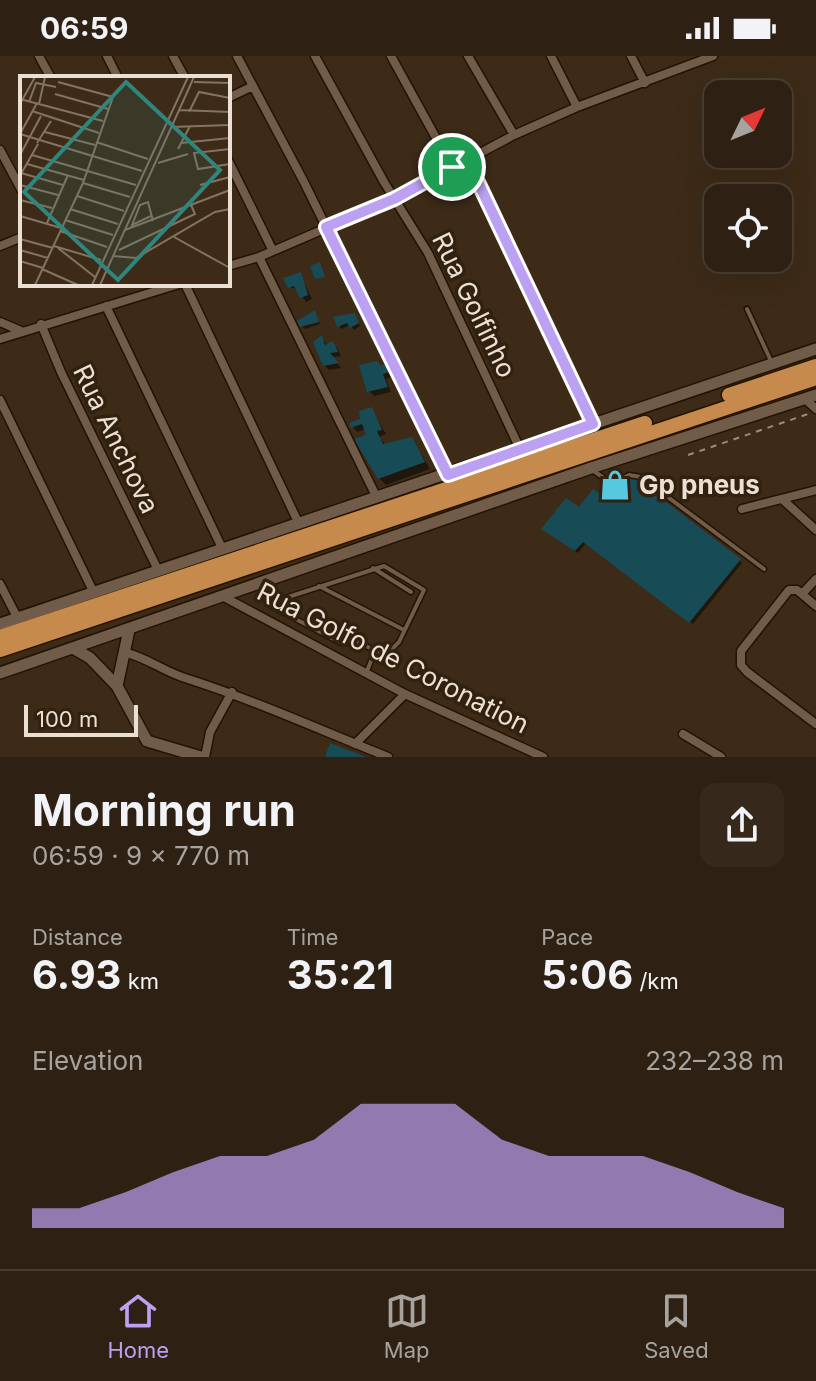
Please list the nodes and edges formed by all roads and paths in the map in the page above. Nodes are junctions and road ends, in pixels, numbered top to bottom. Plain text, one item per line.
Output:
1 (39, 56) edge
2 (107, 56) edge
3 (173, 56) edge
4 (237, 56) edge
5 (315, 56) edge
6 (391, 56) edge
7 (468, 56) edge
8 (551, 56) edge
9 (631, 56) edge
10 (713, 56) edge
11 (50, 76) edge
12 (117, 76) edge
13 (184, 76) edge
14 (645, 83) junction
15 (253, 86) junction
16 (230, 97) edge
17 (577, 107) junction
18 (514, 135) junction
19 (0, 150) edge
20 (467, 159) junction
21 (452, 167) junction
22 (231, 172) edge
23 (20, 187) edge
24 (394, 199) junction
25 (326, 227) junction
26 (20, 238) edge
27 (0, 246) edge
28 (273, 251) junction
29 (259, 257) junction
30 (230, 265) edge
31 (172, 286) edge
32 (186, 286) edge
33 (106, 306) junction
34 (747, 309) dead end
35 (0, 322) edge
36 (41, 324) junction
37 (21, 331) junction
38 (0, 339) edge
39 (816, 349) edge
40 (772, 363) junction
41 (816, 366) edge
42 (816, 378) edge
43 (810, 397) edge
44 (0, 400) edge
45 (816, 410) edge
46 (593, 424) junction
47 (520, 449) junction
48 (688, 455) dead end
49 (588, 461) junction
50 (448, 475) junction
51 (816, 490) edge
52 (377, 498) junction
53 (782, 499) junction
54 (742, 509) dead end
55 (299, 524) junction
56 (816, 530) edge
57 (223, 550) junction
58 (373, 568) junction
59 (764, 569) dead end
60 (158, 570) junction
61 (816, 579) edge
62 (0, 584) edge
63 (319, 586) junction
64 (93, 591) junction
65 (411, 592) dead end
66 (802, 594) junction
67 (224, 597) junction
68 (816, 606) edge
69 (17, 617) junction
70 (0, 624) edge
71 (129, 630) junction
72 (404, 630) junction
73 (0, 637) edge
74 (73, 648) junction
75 (0, 650) edge
76 (375, 651) junction
77 (123, 652) junction
78 (0, 673) edge
79 (366, 674) junction
80 (117, 686) junction
81 (232, 692) junction
82 (405, 694) junction
83 (816, 724) edge
84 (683, 734) dead end
85 (355, 744) junction
86 (203, 757) edge
87 (388, 757) edge
88 (543, 757) edge
89 (721, 757) edge

1 - 11 street
2 - 12 street
3 - 13 street
4 - 15 street
5 - 24 street, Rua Golfinho
6 - 21 street
7 - 18 street
8 - 17 street
9 - 14 street
10 - 14 street
14 - 17 street
15 - 16 street
15 - 25 street
17 - 18 street
18 - 20 street
19 - 23 street
20 - 21 street
20 - 46 street
21 - 24 street
22 - 28 street
24 - 25 street
24 - 47 street, Rua Golfinho
25 - 28 street
25 - 50 street
26 - 27 street
28 - 29 street
29 - 30 street
29 - 52 street
31 - 33 street
32 - 55 street
33 - 36 street
33 - 57 street
34 - 40 lane
35 - 37 street
36 - 37 street
36 - 60 street, Rua Anchova
37 - 38 street
39 - 40 street
40 - 46 street
41 - 73 highway
42 - 49 highway
43 - 45 street
43 - 49 street, Rua Golfo de Coronation
44 - 64 street
45 - 48 path
46 - 47 street
47 - 50 street
49 - 59 lane
49 - 67 street, Rua Golfo de Coronation
49 - 75 highway
50 - 52 street
51 - 53 street
52 - 55 street
53 - 54 street
53 - 56 street
55 - 57 street
57 - 60 street
58 - 63 lane
58 - 65 lane
58 - 72 lane
60 - 64 street
61 - 66 street
62 - 69 street
63 - 72 lane
63 - 76 lane
64 - 69 street
66 - 68 street
66 - 83 street
67 - 71 street, Rua Golfo de Coronation
67 - 79 street, Rua Golfo de Coronation
69 - 70 street
71 - 74 street, Rua Golfo de Coronation
71 - 77 street
72 - 76 lane
74 - 78 street, Rua Golfo de Coronation
74 - 80 street
76 - 79 lane
77 - 80 street
77 - 81 street
79 - 82 street, Rua Golfo de Coronation
80 - 86 street
81 - 85 street
81 - 86 street
82 - 85 street
82 - 88 street, Rua Golfo de Coronation
84 - 89 street
85 - 87 street

